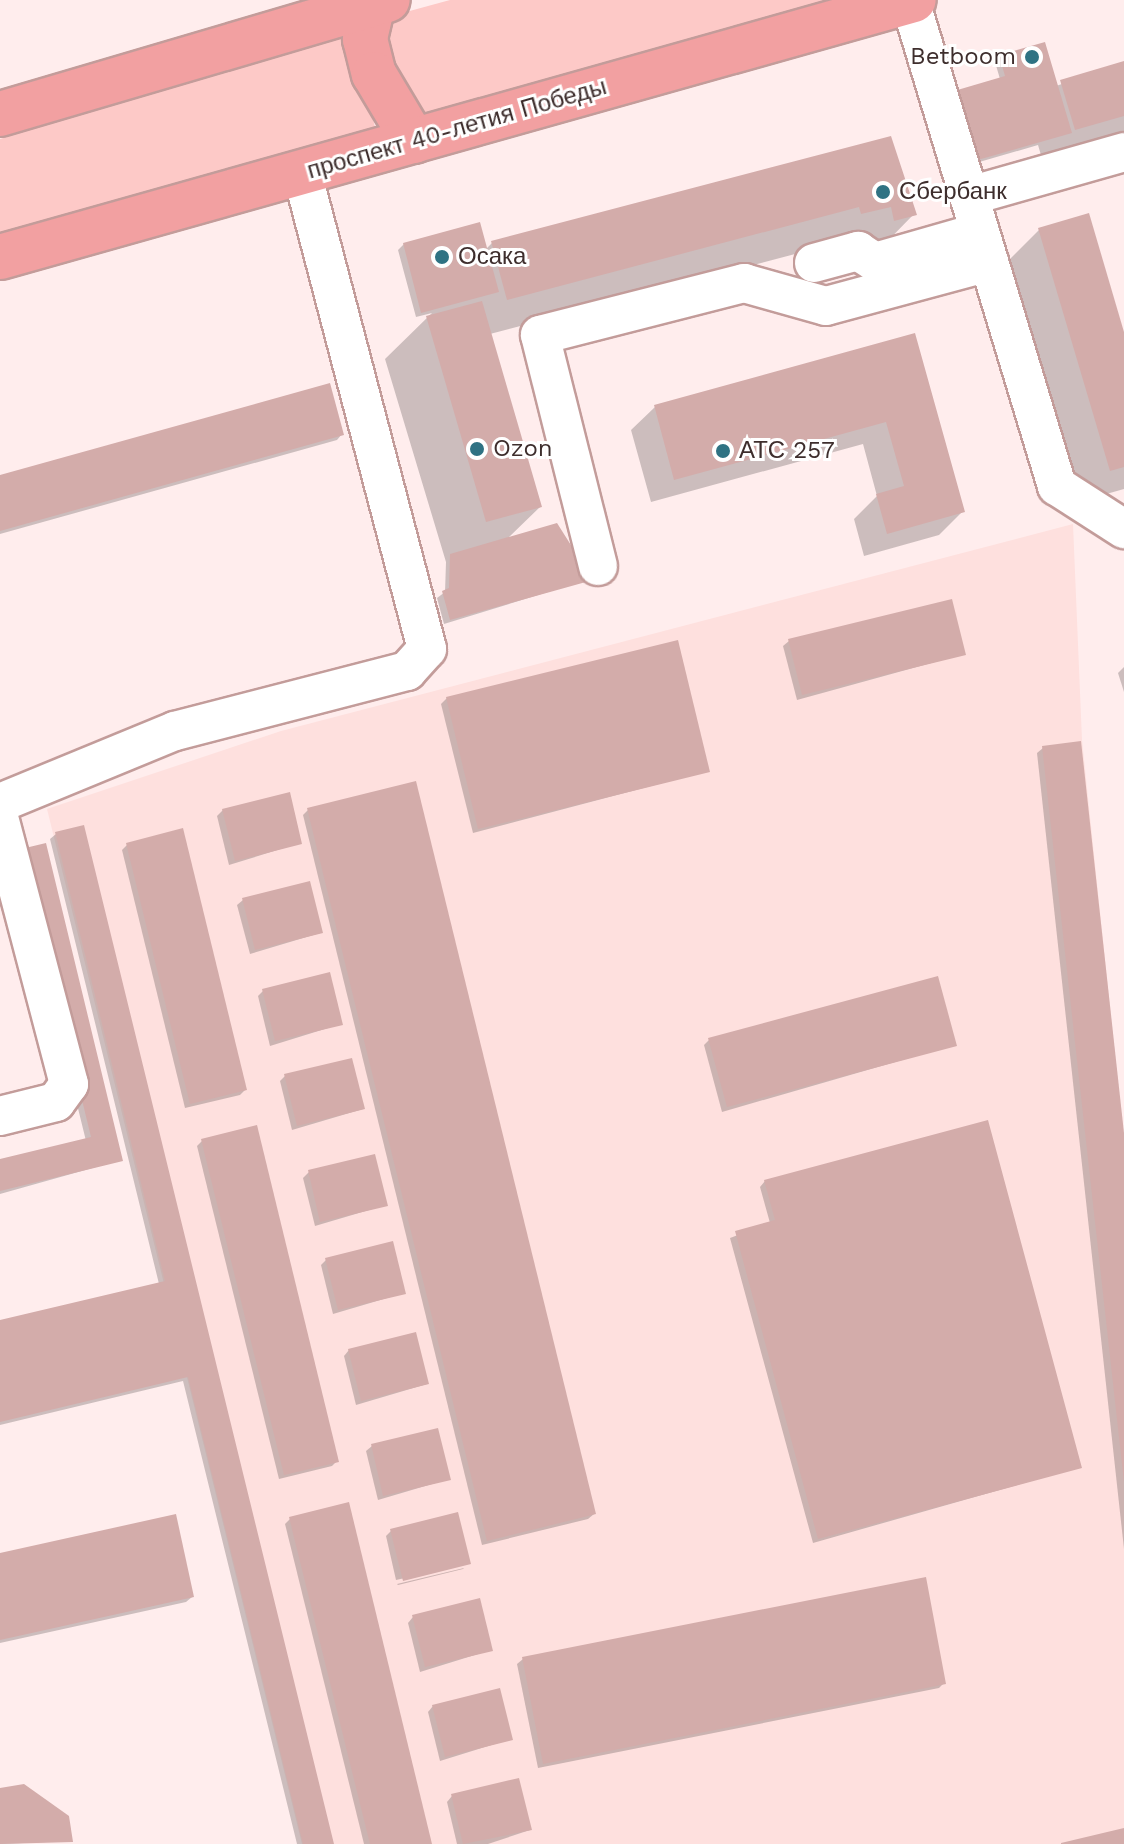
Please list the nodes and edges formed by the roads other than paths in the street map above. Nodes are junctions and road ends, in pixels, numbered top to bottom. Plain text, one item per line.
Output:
1 (912, 1) edge
2 (380, 2) edge
3 (309, 11) edge
4 (0, 114) edge
5 (414, 141) junction
6 (1124, 152) edge
7 (302, 172) junction
8 (969, 196) junction
9 (985, 247) junction
10 (0, 257) edge
11 (814, 263) dead end
12 (1124, 529) edge
13 (598, 566) dead end
14 (0, 803) edge
15 (0, 821) edge
16 (0, 1116) edge

1 - 5 main road, проспект 40-летия Победы
1 - 8 lane
2 - 3 main road
2 - 5 main road
3 - 4 main road
5 - 7 main road, проспект 40-летия Победы
6 - 8 lane
7 - 10 main road, проспект 40-летия Победы
7 - 14 lane
8 - 9 lane
9 - 11 lane
9 - 12 lane
9 - 13 lane
15 - 16 lane

